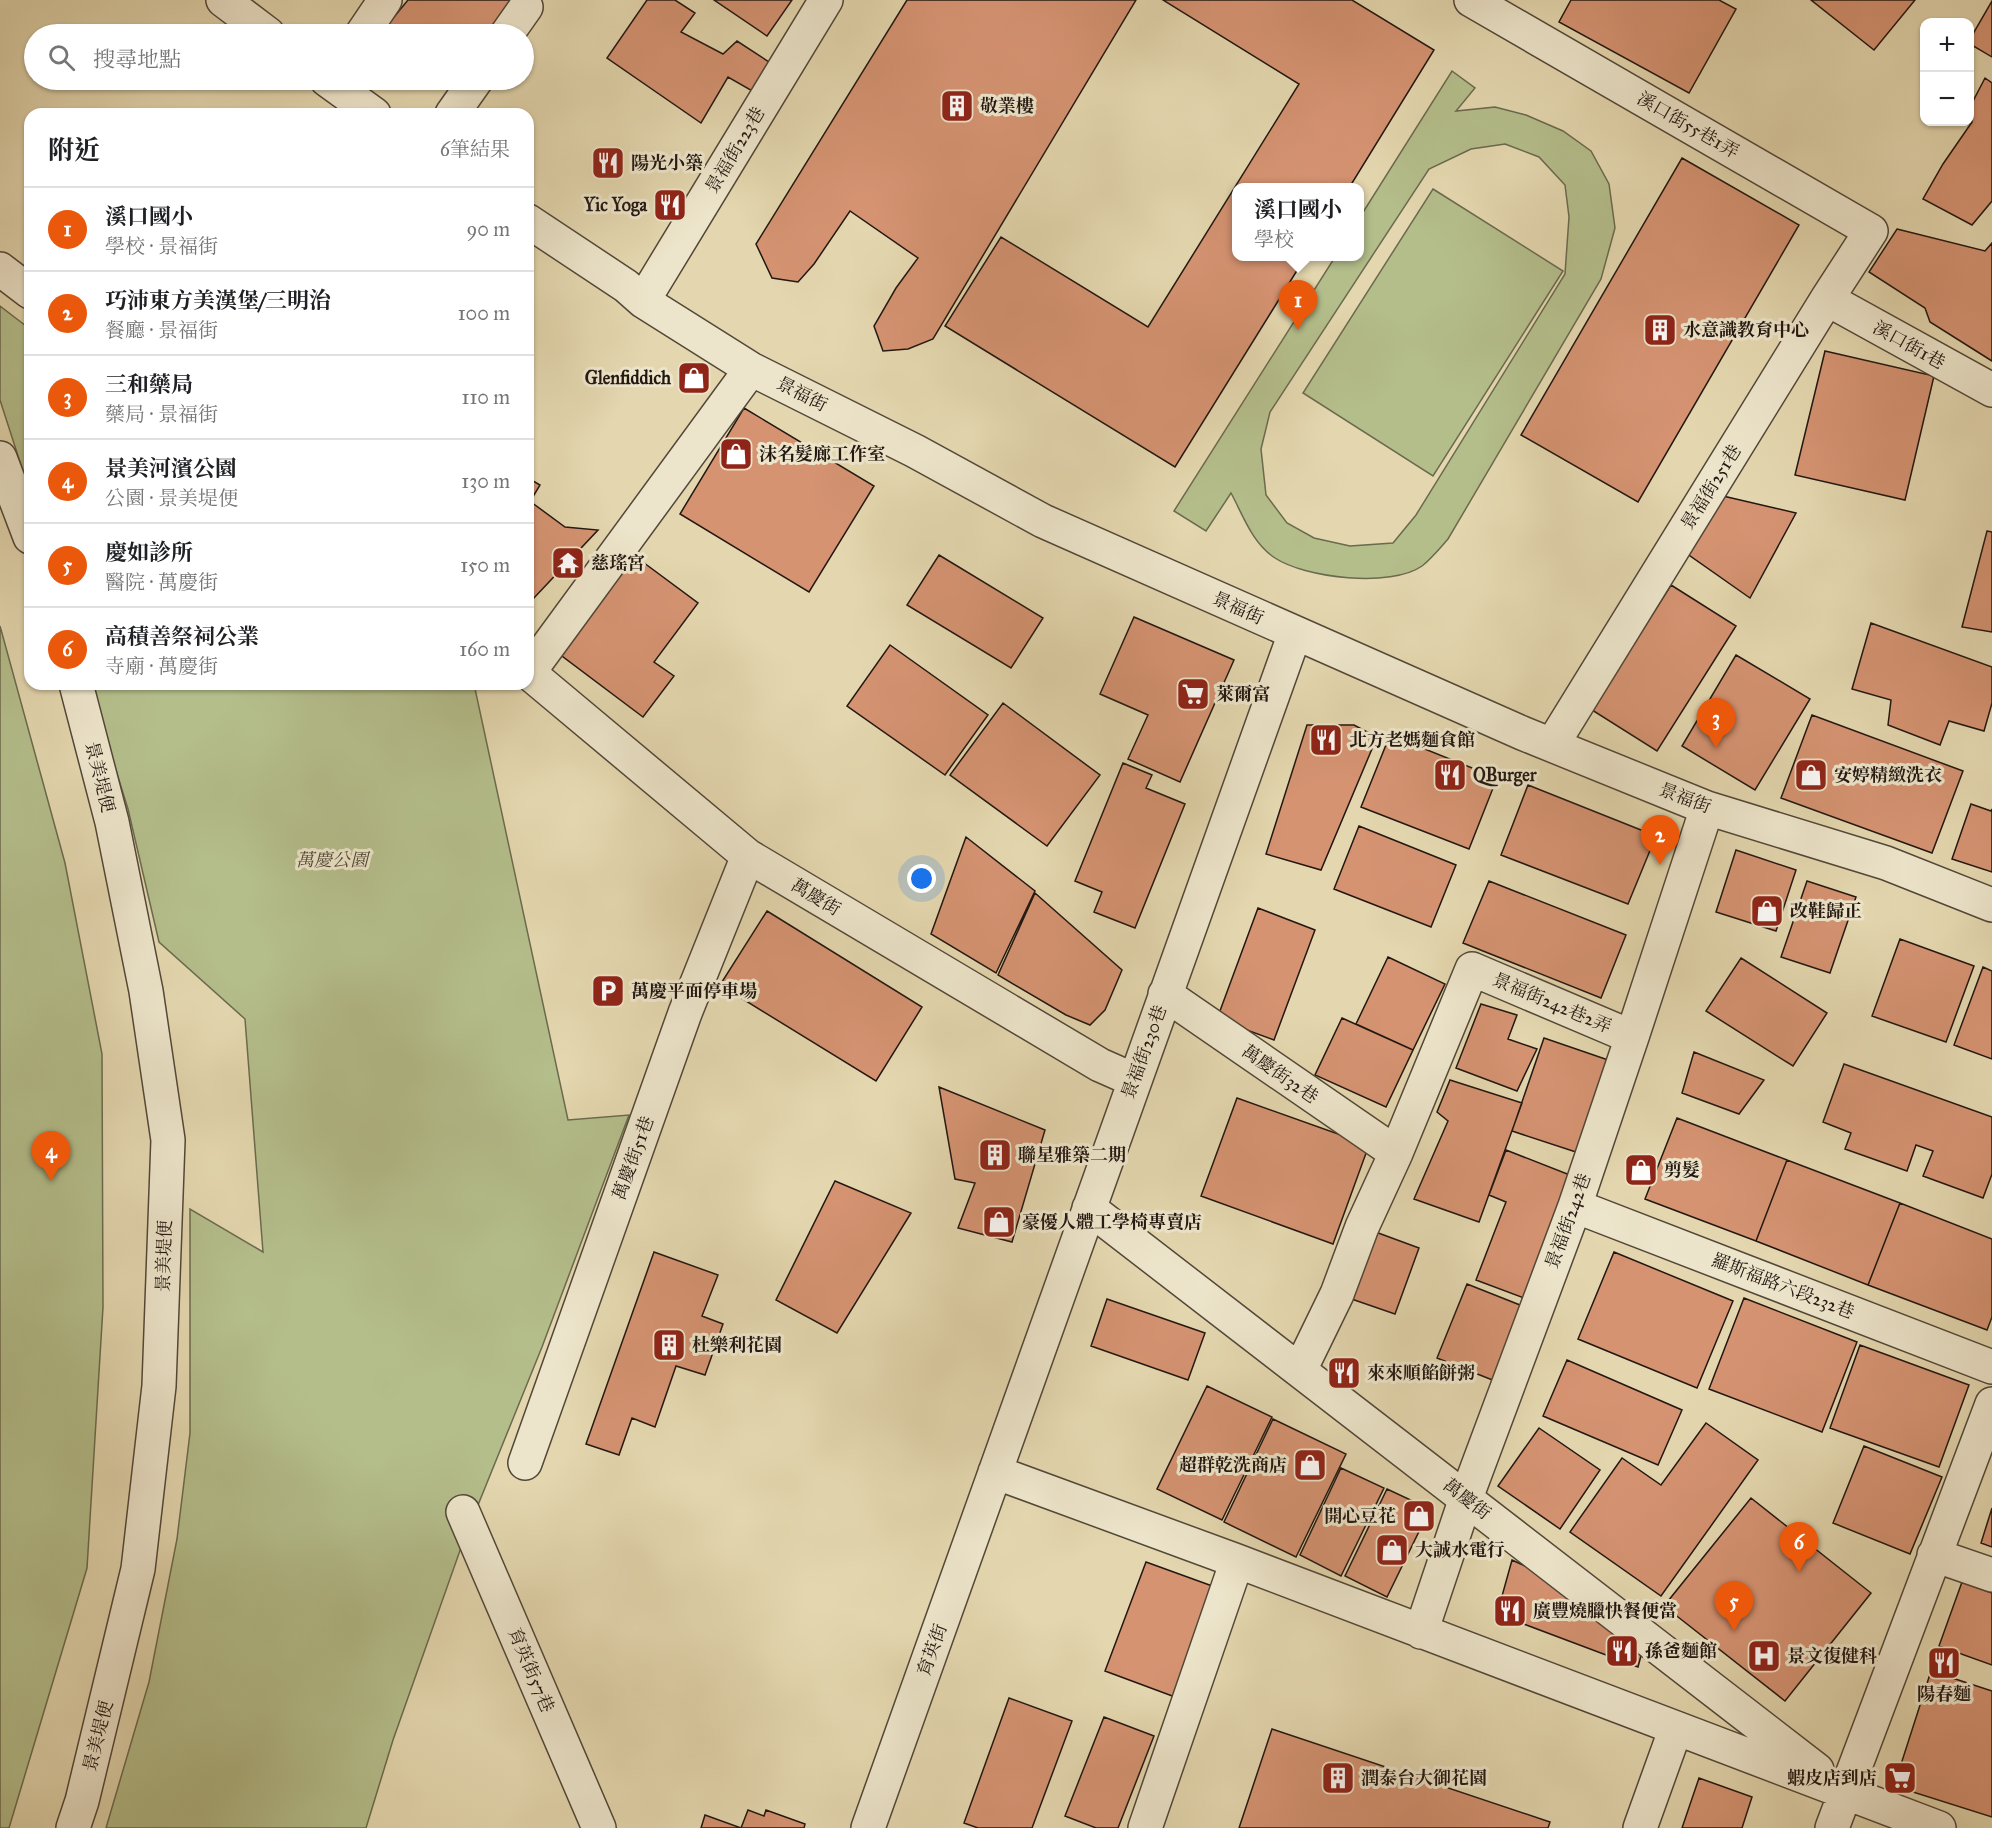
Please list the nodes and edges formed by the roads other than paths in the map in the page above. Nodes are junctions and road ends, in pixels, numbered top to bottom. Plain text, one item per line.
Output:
1 (223, 0) edge
2 (385, 0) edge
3 (826, 0) edge
4 (1471, 0) edge
5 (526, 7) dead end
6 (1511, 10) edge
7 (255, 24) edge
8 (369, 24) edge
9 (514, 24) edge
10 (342, 90) edge
11 (469, 90) edge
12 (366, 108) edge
13 (456, 108) edge
14 (534, 225) edge
15 (1872, 231) joint
16 (0, 269) edge
17 (24, 287) edge
18 (1827, 299) junction
19 (643, 301) junction
20 (751, 369) junction
21 (1992, 390) edge
22 (0, 458) edge
23 (24, 521) edge
24 (1294, 633) junction
25 (534, 665) edge
26 (534, 676) edge
27 (78, 690) edge
28 (1552, 745) junction
29 (1707, 808) junction
30 (748, 856) junction
31 (1992, 905) edge
32 (1165, 994) junction
33 (1632, 1037) junction
34 (1134, 1080) junction
35 (1396, 1153) junction
36 (1575, 1206) junction
37 (1089, 1208) junction
38 (1992, 1367) edge
39 (1300, 1370) junction
40 (1992, 1404) edge
41 (525, 1463) dead end
42 (995, 1472) junction
43 (1466, 1498) junction
44 (463, 1512) dead end
45 (1934, 1555) junction
46 (1237, 1561) junction
47 (1992, 1575) edge
48 (1421, 1632) junction
49 (1676, 1728) junction
50 (1845, 1791) junction
51 (878, 1825) edge
52 (73, 1828) edge
53 (599, 1828) edge
54 (1145, 1828) edge
55 (1640, 1828) edge
56 (1832, 1828) edge
57 (1939, 1828) edge

1 - 7 street
2 - 8 street
3 - 19 street, 景福街223巷
4 - 6 street, 溪口街55巷1弄
5 - 9 street
6 - 15 street, 溪口街55巷1弄
10 - 12 street
11 - 13 street
14 - 19 street, 景福街
15 - 18 street, 景福街251巷
16 - 17 street
18 - 21 street, 溪口街1巷
18 - 28 street, 景福街251巷
19 - 20 street, 景福街
20 - 24 street, 景福街
20 - 25 street
22 - 23 street
24 - 28 street, 景福街
24 - 32 street, 景福街230巷
26 - 30 street, 萬慶街
27 - 52 street, 景美堤便
28 - 29 street, 景福街
29 - 31 street, 景福街
29 - 33 street, 景福街242巷
30 - 34 street, 萬慶街
30 - 41 street, 萬慶街51巷
32 - 34 street, 景福街230巷
32 - 35 street, 萬慶街32巷
33 - 35 street, 景福街242巷2弄
33 - 36 street, 景福街242巷
34 - 37 street, 景福街230巷
35 - 39 street
36 - 38 street, 羅斯福路六段232巷
36 - 43 street, 景福街242巷
37 - 39 street, 萬慶街
37 - 42 street, 景福街230巷
39 - 43 street, 萬慶街
40 - 45 street
42 - 46 street, 萬慶街
42 - 51 street, 育英街
43 - 48 street, 景福街242巷
43 - 50 street, 萬慶街
44 - 53 street, 育英街57巷
45 - 47 street
45 - 50 street
46 - 48 street, 萬慶街
46 - 54 street
48 - 49 street, 萬慶街
49 - 50 street, 萬慶街
49 - 55 street
50 - 56 street
50 - 57 street, 萬慶街

